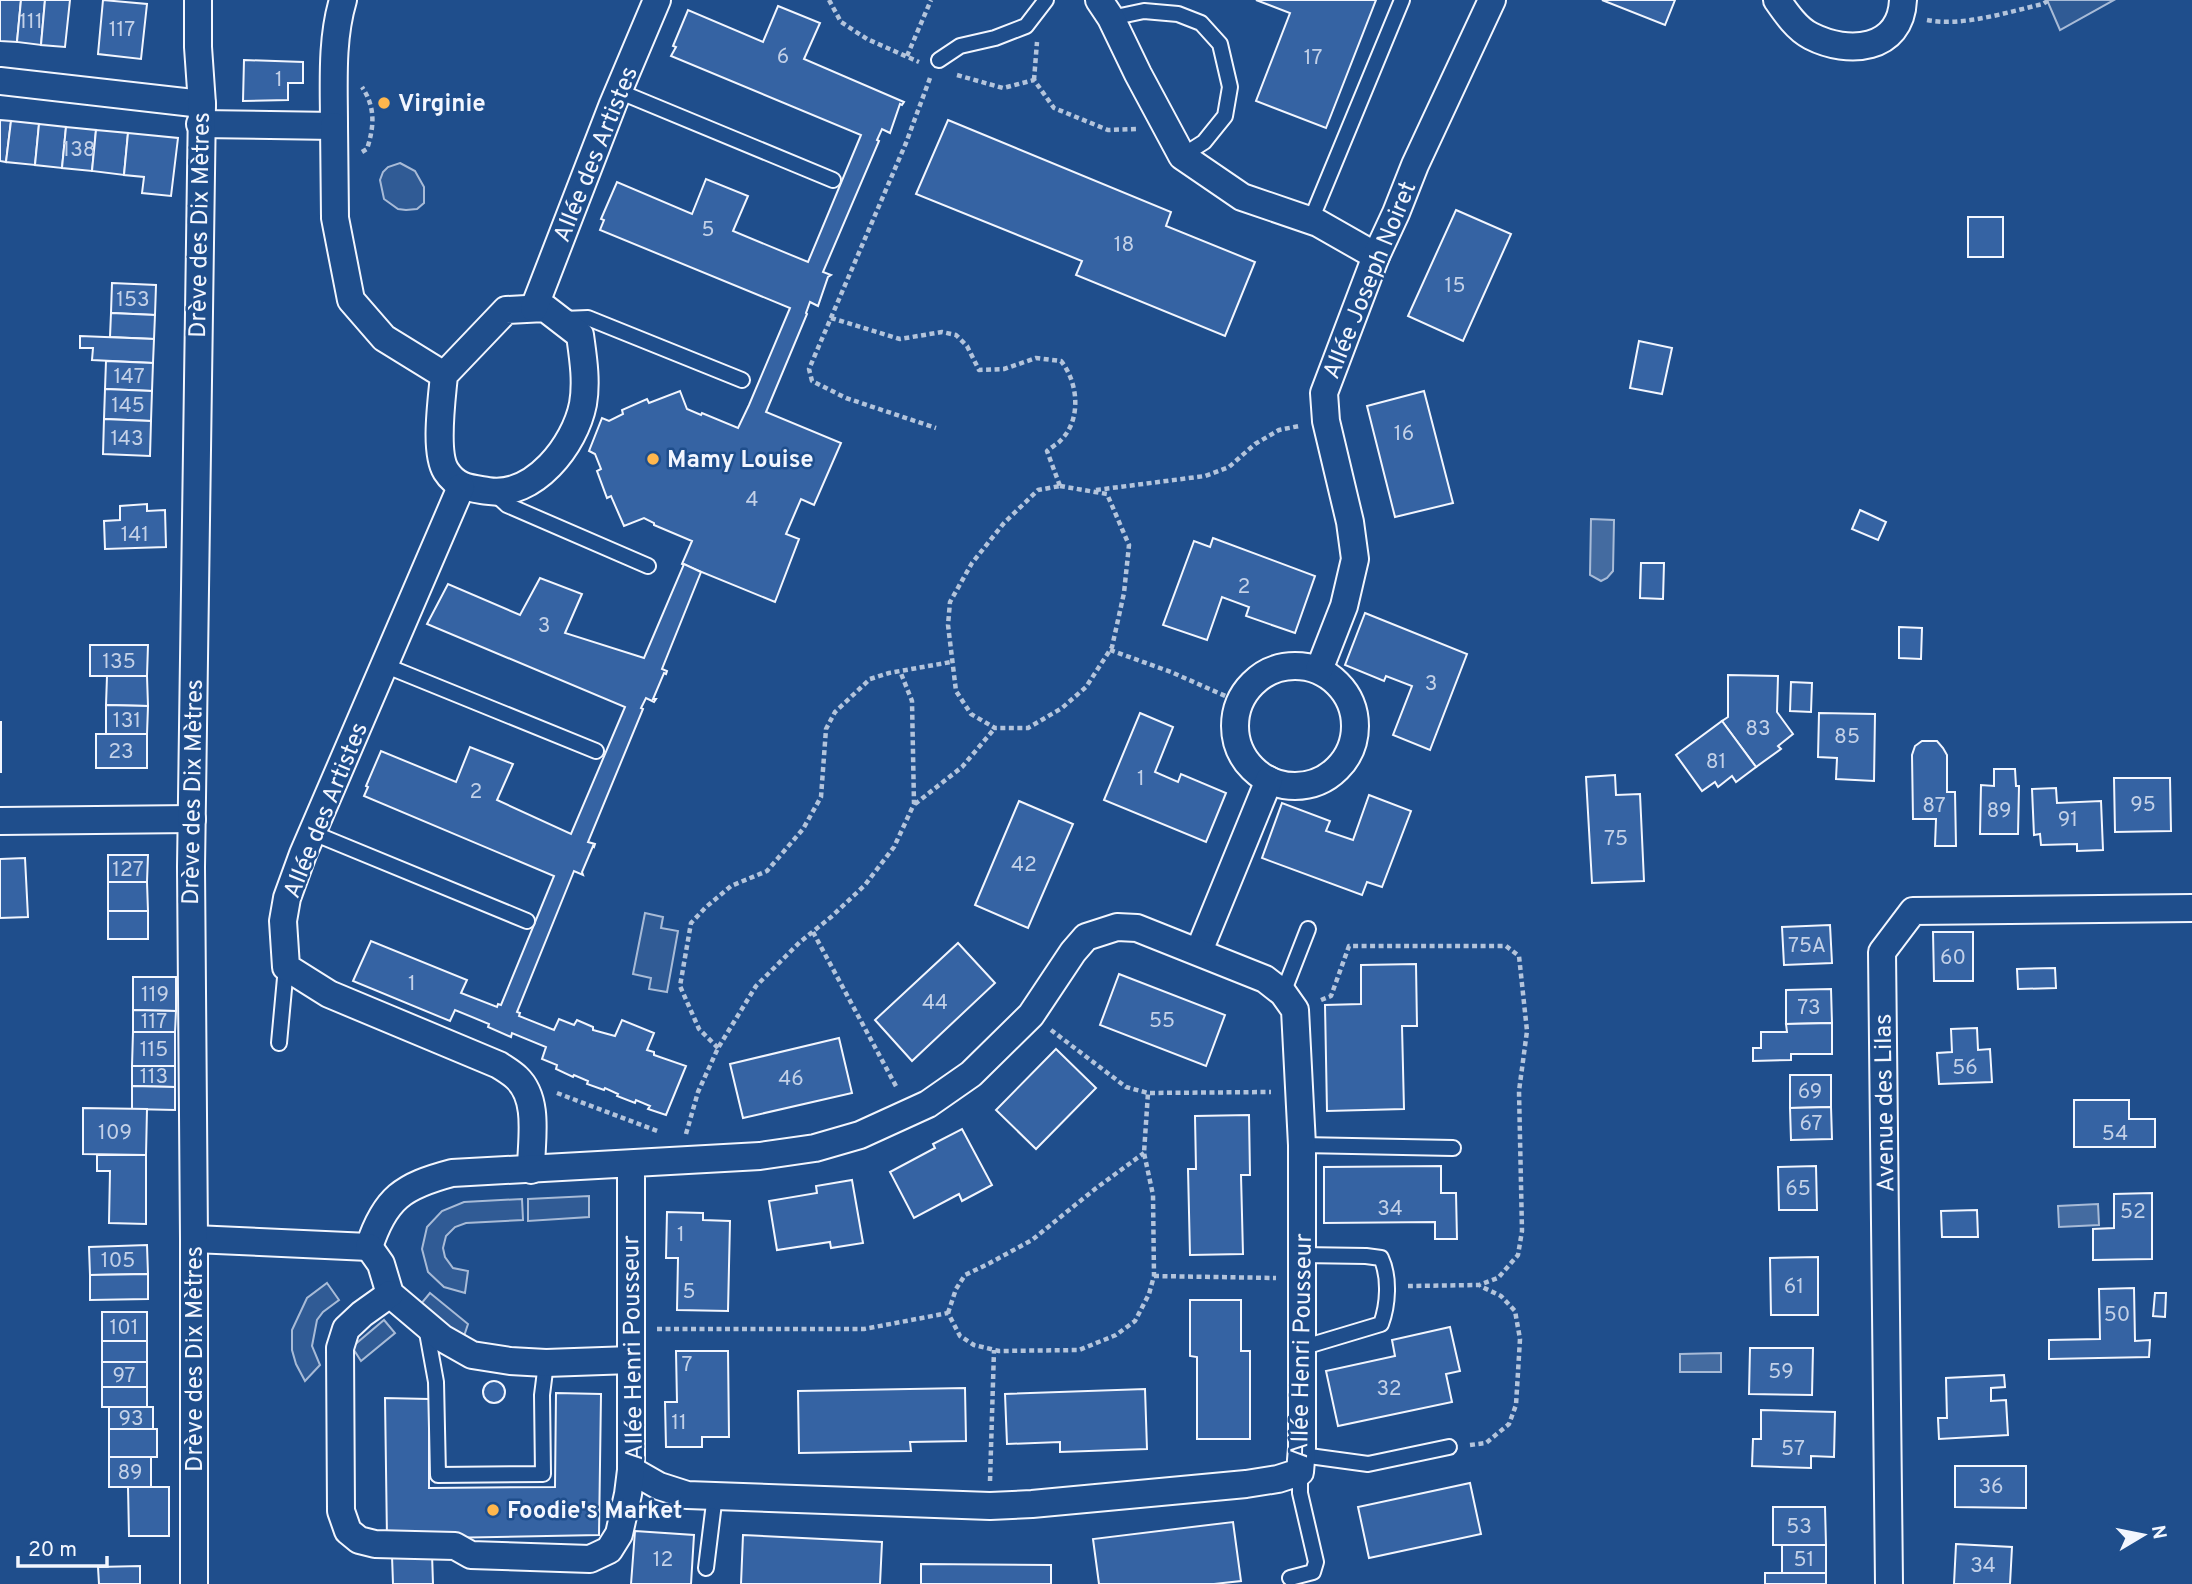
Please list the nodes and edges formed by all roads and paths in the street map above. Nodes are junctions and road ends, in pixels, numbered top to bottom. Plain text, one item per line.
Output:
1 (198, 0) edge
2 (343, 0) edge
3 (657, 0) edge
4 (829, 0) edge
5 (931, 0) edge
6 (1046, 0) edge
7 (1402, 0) edge
8 (1492, 0) edge
9 (1777, 0) edge
10 (2049, 0) edge
11 (1902, 8) edge
12 (1105, 9) edge
13 (907, 57) junction
14 (935, 66) junction
15 (0, 81) edge
16 (618, 91) junction
17 (201, 114) junction
18 (1165, 124) junction
19 (334, 126) junction
20 (1182, 156) junction
21 (833, 180) dead end
22 (1311, 220) junction
23 (1376, 256) junction
24 (534, 308) junction
25 (831, 318) junction
26 (559, 319) junction
27 (444, 376) junction
28 (742, 380) dead end
29 (1326, 421) junction
30 (936, 428) dead end
31 (1060, 486) junction
32 (461, 487) junction
33 (1091, 491) junction
34 (493, 492) junction
35 (648, 566) dead end
36 (1110, 650) junction
37 (951, 662) junction
38 (384, 665) junction
39 (1319, 670) junction
40 (900, 671) junction
41 (1239, 702) junction
42 (995, 728) junction
43 (596, 751) dead end
44 (1269, 780) junction
45 (915, 804) junction
46 (192, 819) junction
47 (0, 821) edge
48 (313, 833) junction
49 (2192, 908) edge
50 (527, 921) dead end
51 (1308, 929) dead end
52 (813, 932) junction
53 (1199, 951) junction
54 (286, 967) junction
55 (1289, 1002) junction
56 (1031, 1015) junction
57 (279, 1043) dead end
58 (718, 1048) junction
59 (516, 1077) junction
60 (1299, 1092) junction
61 (1148, 1093) junction
62 (911, 1113) junction
63 (671, 1137) dead end
64 (684, 1142) dead end
65 (1302, 1145) junction
66 (1453, 1148) dead end
67 (1144, 1153) junction
68 (631, 1164) junction
69 (531, 1170) junction
70 (194, 1239) junction
71 (369, 1247) junction
72 (1302, 1267) junction
73 (1154, 1276) junction
74 (1479, 1285) junction
75 (1387, 1287) junction
76 (390, 1294) junction
77 (948, 1313) junction
78 (426, 1326) junction
79 (631, 1329) junction
80 (1301, 1348) junction
81 (994, 1350) junction
82 (631, 1360) junction
83 (546, 1363) junction
84 (1449, 1447) joint
85 (1301, 1463) junction
86 (631, 1470) junction
87 (715, 1495) junction
88 (990, 1506) junction
89 (706, 1569) dead end
90 (1290, 1578) dead end
91 (194, 1584) edge
92 (1889, 1584) edge

1 - 17 street, Drève des Dix Mètres
2 - 19 street
3 - 16 street, Allée des Artistes
4 - 13 path
5 - 13 path
6 - 14 lane
7 - 22 lane
8 - 23 street, Allée Joseph Noiret
9 - 11 street
10 - 11 path
12 - 18 street
12 - 20 lane
13 - 14 path
14 - 18 path
14 - 25 path
15 - 17 street
16 - 21 lane
16 - 24 street, Allée des Artistes
17 - 19 street
17 - 46 street, Drève des Dix Mètres
18 - 20 street
19 - 27 street
20 - 22 street
22 - 23 street
23 - 29 street, Allée Joseph Noiret
24 - 26 street
24 - 27 street
25 - 30 path
25 - 31 path
26 - 28 lane
26 - 34 street
27 - 32 street
29 - 33 path
29 - 39 street, Allée Joseph Noiret
31 - 33 path
31 - 37 path
32 - 34 street
32 - 38 street, Allée des Artistes
33 - 36 path
34 - 35 lane
36 - 41 path
36 - 42 path
37 - 40 path
37 - 42 path
38 - 43 lane
38 - 48 street, Allée des Artistes
39 - 41 street
39 - 44 street
40 - 45 path
40 - 58 path
41 - 44 street
42 - 45 path
44 - 53 street
45 - 52 path
46 - 47 street
46 - 70 street, Drève des Dix Mètres
48 - 50 lane
48 - 54 street, Allée des Artistes
49 - 92 street, Avenue des Lilas
51 - 55 lane
52 - 58 path
52 - 62 path
53 - 55 street
53 - 56 street
54 - 57 lane
54 - 59 street
55 - 60 street, Allée Henri Pousseur
55 - 74 path
56 - 61 path
56 - 62 street
58 - 64 path
59 - 63 path
59 - 69 street
60 - 61 path
60 - 65 street, Allée Henri Pousseur
61 - 67 path
62 - 68 street
65 - 66 lane
65 - 72 street, Allée Henri Pousseur
67 - 73 path
67 - 77 path
68 - 69 street
68 - 79 street, Allée Henri Pousseur
69 - 71 street
70 - 71 street
70 - 91 street, Drève des Dix Mètres
71 - 76 street
72 - 73 path
72 - 75 lane
72 - 80 street, Allée Henri Pousseur
73 - 81 path
74 - 75 path
74 - 84 path
75 - 80 lane
76 - 78 street
76 - 86 street
77 - 79 path
77 - 81 path
78 - 83 street
78 - 83 lane
79 - 82 street, Allée Henri Pousseur
80 - 85 street, Allée Henri Pousseur
81 - 88 path
82 - 83 street
82 - 86 street, Allée Henri Pousseur
84 - 85 lane
85 - 88 street, Allée Henri Pousseur
85 - 90 lane
86 - 87 street, Allée Henri Pousseur
87 - 88 street, Allée Henri Pousseur
87 - 89 lane

